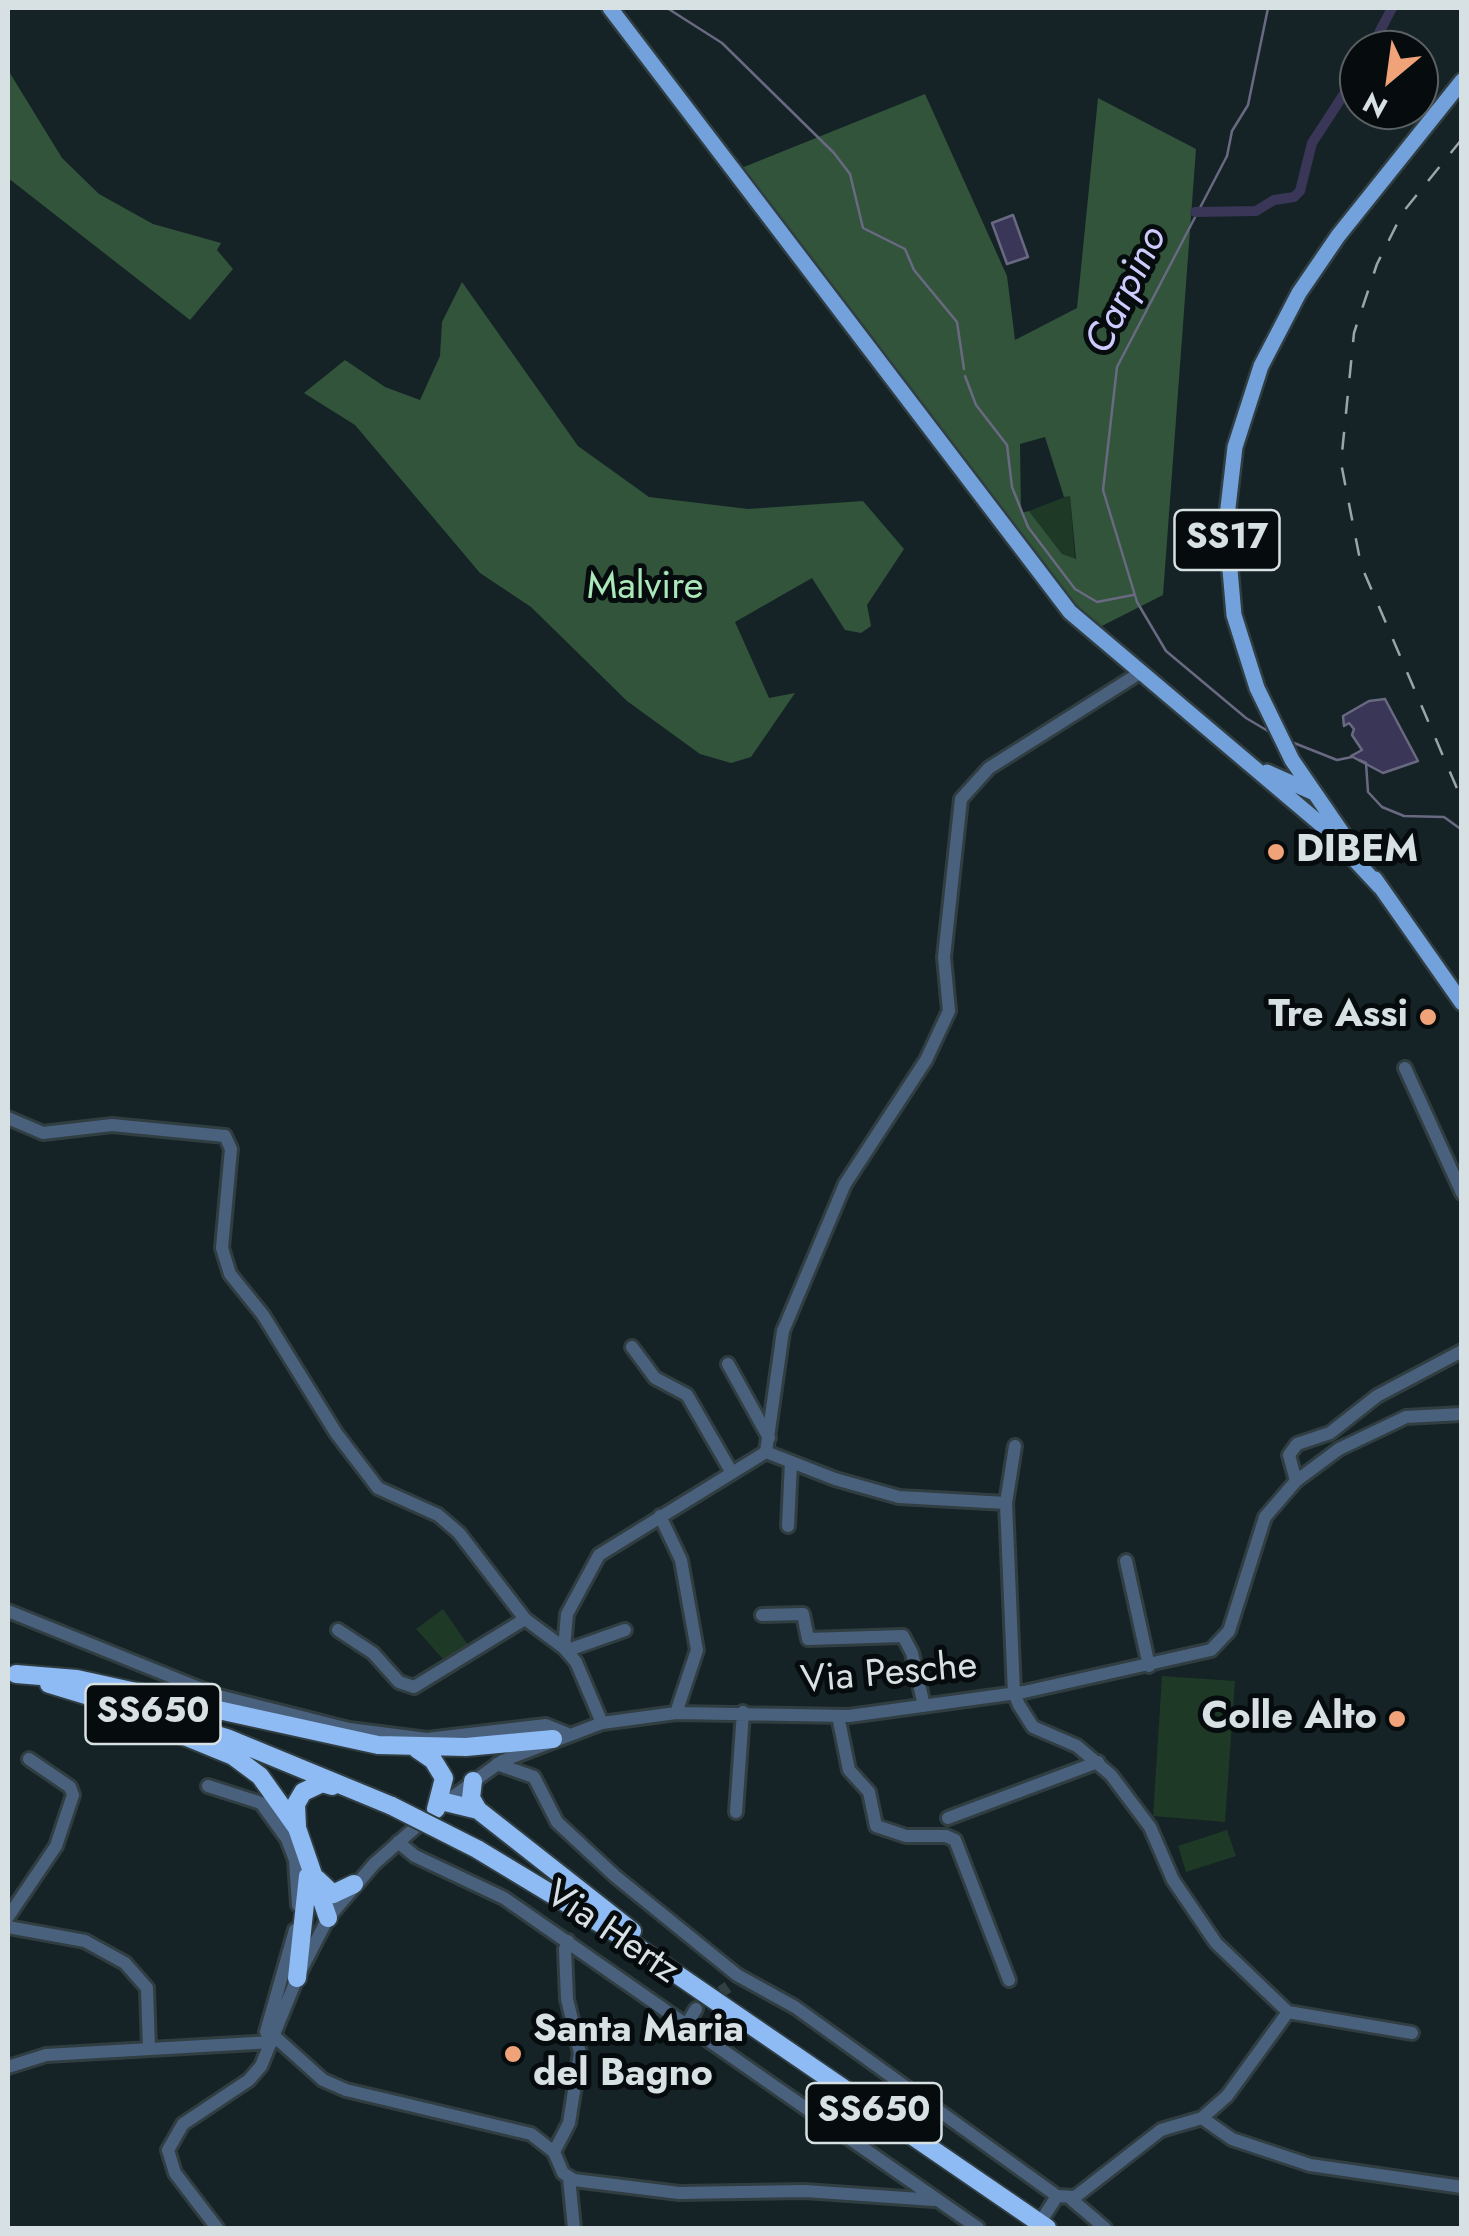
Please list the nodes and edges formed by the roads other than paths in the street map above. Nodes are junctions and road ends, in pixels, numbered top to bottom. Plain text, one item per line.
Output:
1 (610, 8) edge
2 (1462, 66) edge
3 (1462, 80) edge
4 (1462, 91) edge
5 (1439, 105) edge
6 (1439, 109) edge
7 (1439, 112) edge
8 (1422, 130) edge
9 (1138, 674) junction
10 (1242, 758) junction
11 (1292, 760) junction
12 (1275, 778) junction
13 (1314, 793) junction
14 (1296, 806) junction
15 (1380, 886) junction
16 (1462, 1003) edge
17 (1406, 1068) dead end
18 (8, 1118) edge
19 (1462, 1193) edge
20 (632, 1347) dead end
21 (1462, 1351) edge
22 (728, 1364) dead end
23 (1462, 1414) edge
24 (767, 1445) junction
25 (1015, 1446) dead end
26 (791, 1462) junction
27 (732, 1472) junction
28 (1296, 1480) junction
29 (1006, 1503) junction
30 (660, 1516) junction
31 (788, 1526) dead end
32 (1126, 1561) dead end
33 (8, 1612) edge
34 (762, 1615) dead end
35 (525, 1619) junction
36 (338, 1630) dead end
37 (625, 1630) dead end
38 (566, 1649) junction
39 (1149, 1666) junction
40 (12, 1673) edge
41 (79, 1693) junction
42 (1014, 1693) junction
43 (924, 1706) junction
44 (743, 1712) junction
45 (676, 1713) junction
46 (838, 1716) junction
47 (602, 1723) junction
48 (561, 1736) junction
49 (417, 1748) junction
50 (29, 1759) dead end
51 (1098, 1762) junction
52 (497, 1764) junction
53 (473, 1781) junction
54 (208, 1786) dead end
55 (392, 1806) junction
56 (440, 1806) junction
57 (478, 1810) junction
58 (736, 1812) dead end
59 (948, 1818) dead end
60 (297, 1828) junction
61 (398, 1842) junction
62 (308, 1866) junction
63 (354, 1884) junction
64 (308, 1891) junction
65 (8, 1917) edge
66 (328, 1918) junction
67 (8, 1927) edge
68 (568, 1941) junction
69 (738, 1975) junction
70 (297, 1978) junction
71 (1009, 1980) dead end
72 (728, 1987) tunnel mouth
73 (700, 2002) junction
74 (1288, 2012) junction
75 (688, 2022) junction
76 (1412, 2034) dead end
77 (273, 2039) junction
78 (149, 2048) junction
79 (8, 2066) edge
80 (1202, 2118) junction
81 (554, 2152) junction
82 (569, 2178) junction
83 (1462, 2187) edge
84 (1064, 2197) junction
85 (934, 2200) junction
86 (1045, 2223) edge
87 (217, 2228) edge
88 (574, 2228) edge
89 (978, 2228) edge
90 (1106, 2228) edge

1 - 9 main road
2 - 5 main road
3 - 6 main road, SS17
4 - 7 main road
8 - 11 main road, SS17
9 - 10 main road
9 - 24 street
10 - 12 main road
10 - 14 main road
11 - 12 main road
11 - 13 main road, SS17
12 - 13 main road
13 - 14 main road
13 - 15 main road, SS17
14 - 15 main road
15 - 16 main road, SS17
17 - 19 street
18 - 35 street
20 - 27 street
21 - 28 street
22 - 24 street
23 - 28 street, Via Pesche
24 - 26 street
24 - 27 street
25 - 29 street
26 - 29 street
26 - 31 street
27 - 30 street
28 - 39 street, Via Pesche
29 - 42 street
30 - 38 street
30 - 45 street
32 - 39 street
33 - 48 street
34 - 43 street
35 - 36 street
35 - 38 street
37 - 38 street
38 - 47 street
39 - 42 street, Via Pesche
40 - 41 highway, SS650
40 - 49 highway
41 - 55 highway, SS650
41 - 60 highway
42 - 43 street, Via Pesche
42 - 51 street
43 - 46 street, Via Pesche
44 - 45 street, Via Pesche
44 - 46 street, Via Pesche
44 - 58 street
45 - 47 street, Via Pesche
46 - 71 street
47 - 48 street, Via Pesche
48 - 49 highway
48 - 52 street, Via Pesche
49 - 56 highway
50 - 65 street
51 - 59 street
51 - 74 street
52 - 53 street, Via Pesche
52 - 69 street
53 - 56 street, Via Pesche
53 - 57 highway
54 - 77 street
55 - 60 highway
55 - 73 highway, SS650, bridge
56 - 57 highway
56 - 61 street, Via Pesche
57 - 73 highway
60 - 62 highway
61 - 63 street, Via Pesche
61 - 68 street, Via Hertz
62 - 63 highway
62 - 64 highway
62 - 66 highway
63 - 66 street, Via Pesche
64 - 66 highway
64 - 70 highway
66 - 70 street, Via Pesche
67 - 78 street
68 - 75 street, Via Hertz
68 - 81 street
69 - 72 street
69 - 84 street
70 - 77 street, Via Pesche
73 - 75 street
73 - 86 highway, SS650
74 - 76 street
74 - 80 street
75 - 85 street, Via Hertz
77 - 78 street
77 - 81 street
77 - 87 street, Via Pesche
78 - 79 street
80 - 83 street
80 - 84 street
81 - 82 street
82 - 85 street
82 - 88 street
84 - 86 street
84 - 90 street
85 - 89 street, Via Hertz

